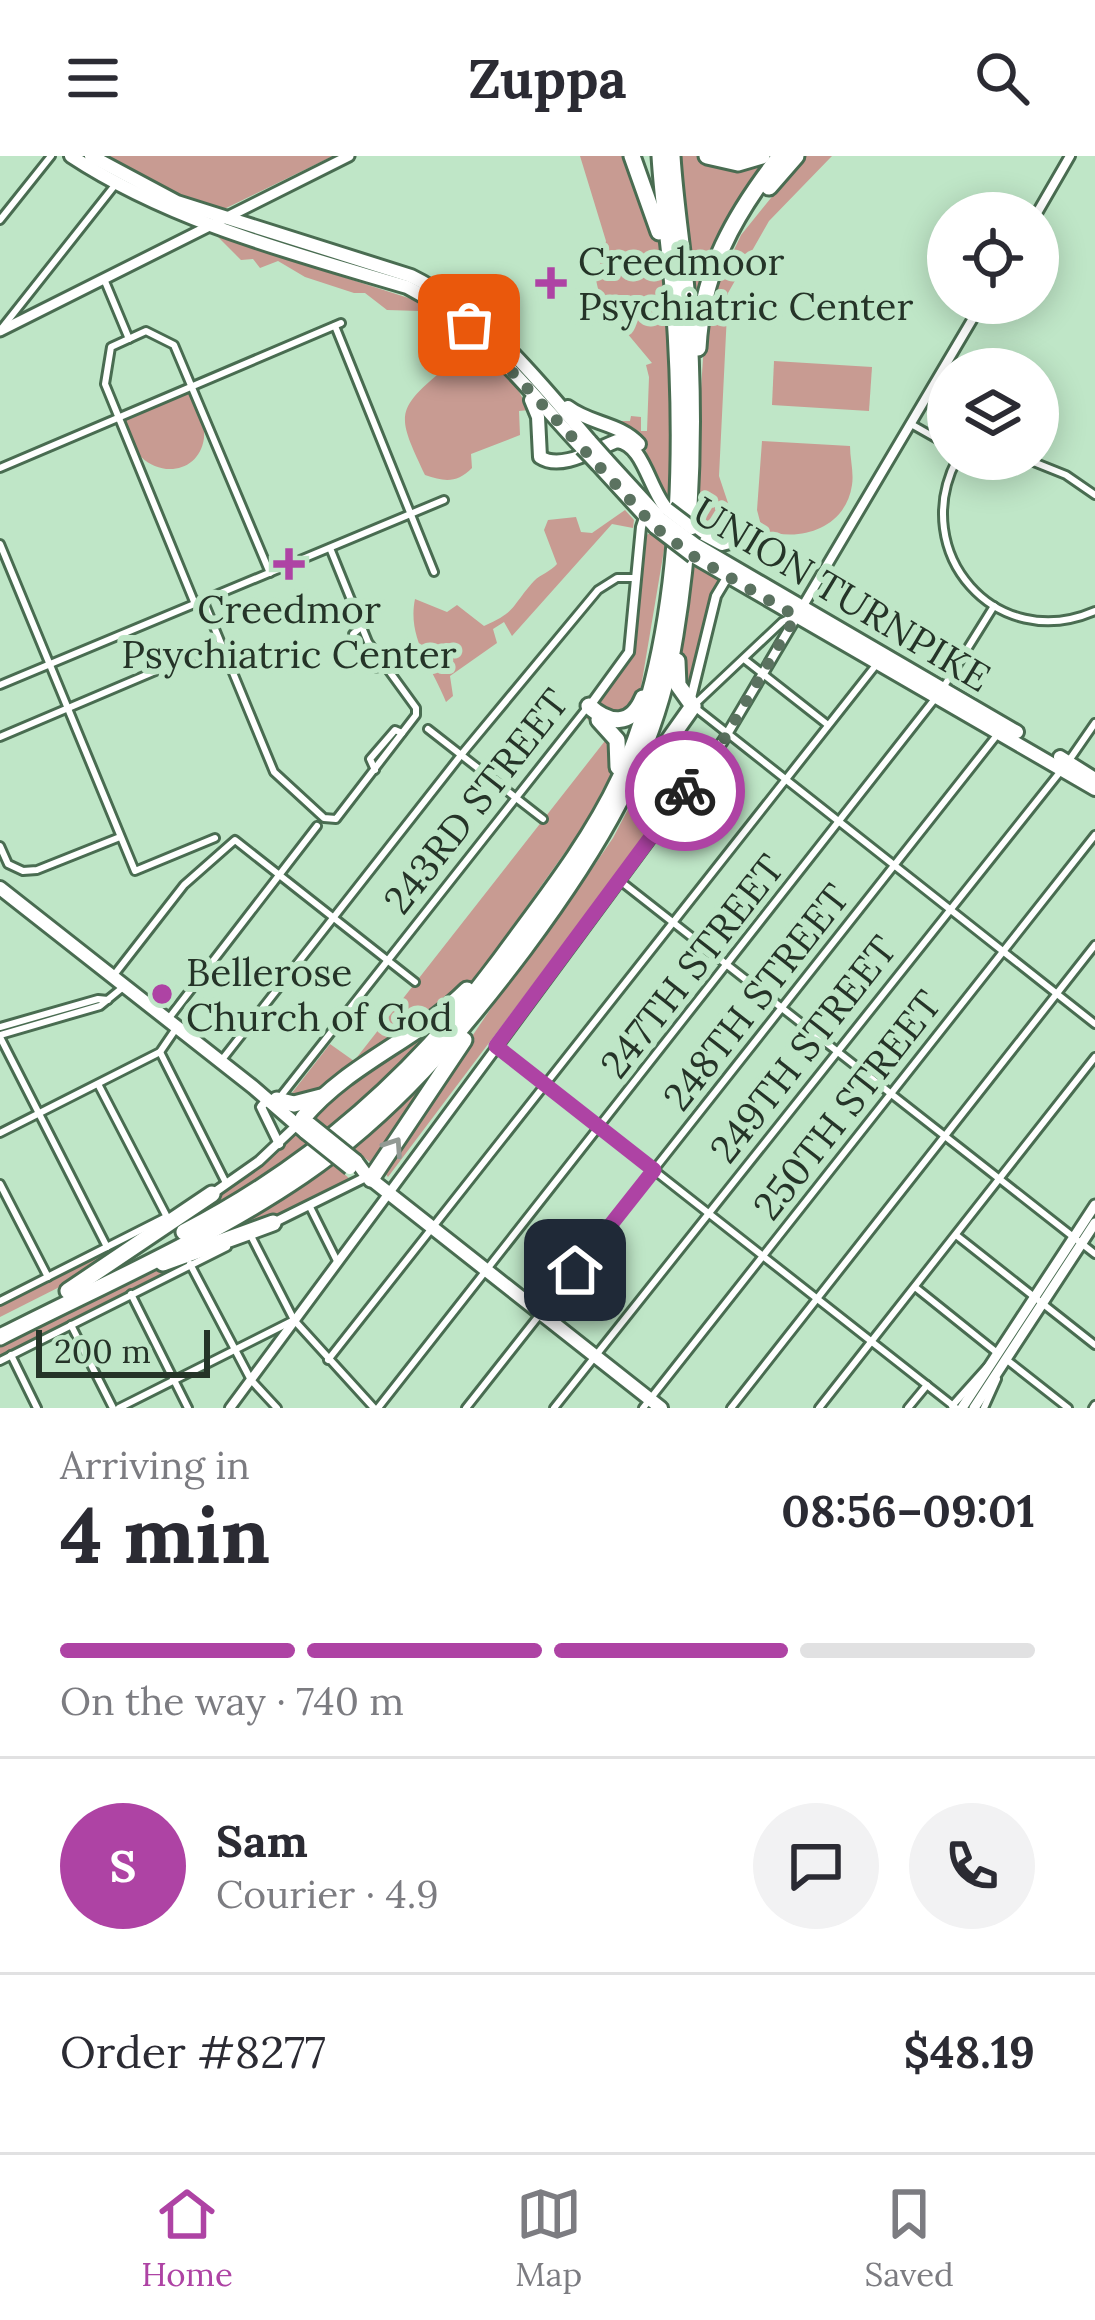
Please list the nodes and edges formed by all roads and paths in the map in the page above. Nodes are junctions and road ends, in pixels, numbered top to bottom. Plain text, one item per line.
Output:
1 (51, 156) edge
2 (71, 156) edge
3 (91, 156) edge
4 (349, 156) edge
5 (632, 156) edge
6 (660, 156) edge
7 (672, 156) edge
8 (707, 156) edge
9 (762, 156) edge
10 (780, 156) edge
11 (796, 156) edge
12 (1070, 156) edge
13 (115, 185) junction
14 (1049, 192) edge
15 (0, 220) edge
16 (220, 222) junction
17 (104, 279) junction
18 (27, 296) junction
19 (36, 313) junction
20 (970, 324) edge
21 (0, 331) edge
22 (129, 339) junction
23 (676, 339) junction
24 (697, 370) junction
25 (522, 374) junction
26 (191, 387) junction
27 (118, 418) junction
28 (911, 424) junction
29 (927, 433) edge
30 (0, 468) edge
31 (690, 468) junction
32 (1059, 472) edge
33 (950, 480) edge
34 (1095, 495) edge
35 (444, 500) dead end
36 (413, 513) junction
37 (657, 515) junction
38 (743, 531) dead end
39 (0, 544) edge
40 (330, 548) junction
41 (270, 572) junction
42 (434, 572) dead end
43 (732, 572) junction
44 (637, 578) junction
45 (199, 602) junction
46 (994, 606) junction
47 (800, 611) junction
48 (1095, 611) edge
49 (672, 616) junction
50 (362, 626) junction
51 (205, 650) dead end
52 (744, 659) junction
53 (878, 663) junction
54 (50, 664) junction
55 (386, 666) junction
56 (763, 673) junction
57 (0, 685) edge
58 (939, 694) junction
59 (693, 706) junction
60 (68, 708) junction
61 (588, 708) junction
62 (1095, 723) edge
63 (828, 725) junction
64 (428, 730) dead end
65 (999, 732) junction
66 (727, 735) junction
67 (0, 737) edge
68 (461, 755) junction
69 (1065, 765) junction
70 (784, 779) junction
71 (1095, 779) edge
72 (1095, 789) edge
73 (516, 798) junction
74 (543, 819) dead end
75 (605, 820) junction
76 (839, 823) junction
77 (317, 826) dead end
78 (1095, 835) edge
79 (120, 836) junction
80 (215, 838) dead end
81 (0, 846) edge
82 (893, 866) junction
83 (279, 875) junction
84 (619, 880) junction
85 (0, 888) edge
86 (948, 909) junction
87 (333, 918) junction
88 (673, 922) junction
89 (1095, 945) edge
90 (518, 946) junction
91 (1002, 951) junction
92 (388, 961) junction
93 (727, 965) junction
94 (119, 981) junction
95 (415, 982) dead end
96 (1057, 994) junction
97 (782, 1008) junction
98 (172, 1023) junction
99 (1095, 1024) edge
100 (0, 1033) edge
101 (496, 1046) junction
102 (836, 1051) junction
103 (160, 1052) junction
104 (1095, 1057) edge
105 (221, 1061) junction
106 (98, 1084) junction
107 (545, 1084) junction
108 (890, 1094) junction
109 (323, 1096) junction
110 (272, 1101) junction
111 (39, 1114) junction
112 (304, 1125) junction
113 (599, 1127) junction
114 (0, 1133) edge
115 (945, 1136) junction
116 (279, 1144) junction
117 (654, 1170) junction
118 (361, 1172) junction
119 (999, 1179) junction
120 (0, 1184) edge
121 (220, 1189) junction
122 (388, 1193) junction
123 (1095, 1204) edge
124 (309, 1205) junction
125 (708, 1213) junction
126 (166, 1217) junction
127 (272, 1223) junction
128 (1095, 1223) edge
129 (432, 1227) junction
130 (956, 1234) junction
131 (251, 1236) junction
132 (1077, 1240) junction
133 (107, 1247) junction
134 (1095, 1254) edge
135 (763, 1256) junction
136 (338, 1262) junction
137 (190, 1264) junction
138 (486, 1270) junction
139 (120, 1276) junction
140 (48, 1277) junction
141 (915, 1287) junction
142 (68, 1291) junction
143 (131, 1294) junction
144 (817, 1298) junction
145 (1037, 1299) junction
146 (0, 1301) edge
147 (541, 1313) junction
148 (294, 1320) junction
149 (0, 1325) edge
150 (71, 1325) junction
151 (0, 1336) edge
152 (872, 1341) junction
153 (1095, 1345) edge
154 (233, 1350) junction
155 (11, 1355) junction
156 (595, 1356) junction
157 (0, 1360) edge
158 (328, 1360) junction
159 (998, 1361) junction
160 (174, 1380) junction
161 (251, 1380) junction
162 (927, 1384) junction
163 (651, 1405) edge
164 (955, 1407) edge
165 (37, 1408) edge
166 (116, 1408) edge
167 (188, 1408) edge
168 (230, 1408) edge
169 (277, 1408) edge
170 (376, 1408) edge
171 (466, 1408) edge
172 (554, 1408) edge
173 (731, 1408) edge
174 (819, 1408) edge
175 (908, 1408) edge
176 (974, 1408) edge
177 (983, 1408) edge
178 (1068, 1408) edge

1 - 15 street
2 - 13 main road, UNION TURNPIKE
3 - 16 main road, UNION TURNPIKE
4 - 16 main road
5 - 23 highway
6 - 23 highway
7 - 31 highway
8 - 9 highway
10 - 24 highway
11 - 24 highway
12 - 14 street
13 - 16 main road, UNION TURNPIKE
13 - 18 street
16 - 17 main road
16 - 25 main road, UNION TURNPIKE
17 - 19 main road
17 - 22 street
18 - 19 street
18 - 21 street
19 - 21 main road
20 - 28 street
22 - 26 street
22 - 27 street
23 - 49 highway
24 - 31 highway
25 - 37 main road, UNION TURNPIKE, bridge
25 - 37 main road
25 - 37 main road
26 - 27 street
26 - 36 street
26 - 41 street
27 - 30 street
27 - 45 street
28 - 29 street
28 - 47 street
31 - 49 highway
32 - 34 street
33 - 46 street
35 - 36 street
36 - 40 street
36 - 42 street
37 - 38 main road, bridge
37 - 43 main road, UNION TURNPIKE, bridge
37 - 44 street, 243RD STREET
39 - 54 street
40 - 41 street
40 - 50 street
41 - 45 street
43 - 47 main road, UNION TURNPIKE
43 - 59 street
44 - 61 street, 243RD STREET
44 - 68 street
45 - 54 street
45 - 55 street
46 - 48 street
46 - 58 street, 247TH STREET
47 - 52 street
47 - 53 main road, UNION TURNPIKE
47 - 56 street
47 - 58 main road, UNION TURNPIKE
49 - 59 highway
49 - 61 highway
49 - 75 highway
50 - 55 street
50 - 55 street
51 - 60 street
52 - 56 street
52 - 59 street
53 - 58 main road, UNION TURNPIKE
53 - 63 street
54 - 57 street
54 - 60 street
56 - 63 street
56 - 66 street
58 - 65 main road, UNION TURNPIKE
58 - 69 main road, UNION TURNPIKE
58 - 76 street, 247TH STREET
59 - 66 street
59 - 75 highway
60 - 67 street
60 - 79 street
61 - 73 street, 243RD STREET
61 - 75 highway
62 - 69 street, 249TH STREET
63 - 70 street
64 - 68 street
65 - 69 main road, UNION TURNPIKE
65 - 82 street, 248TH STREET
66 - 70 street
66 - 84 street
68 - 73 street
68 - 87 street
69 - 71 main road, UNION TURNPIKE
69 - 72 main road, UNION TURNPIKE
69 - 86 street, 249TH STREET
70 - 76 street
70 - 88 street
73 - 74 street
73 - 92 street, 243RD STREET
75 - 90 highway
76 - 82 street
76 - 93 street, 247TH STREET
77 - 83 street
78 - 91 street, 250TH STREET
79 - 80 street
79 - 81 street
82 - 86 street
82 - 97 street, 248TH STREET
83 - 87 street
83 - 94 street
83 - 98 street
84 - 88 street
84 - 101 street
85 - 94 main road
86 - 91 street
86 - 102 street, 249TH STREET
87 - 92 street
87 - 105 street
88 - 93 street
88 - 107 street
89 - 96 street
90 - 109 highway
118 -> 90 highway
90 - 139 highway
90 - 142 highway
91 - 96 street
91 - 108 street, 250TH STREET
92 - 95 street
92 - 110 street, 243RD STREET
93 - 97 street
93 - 113 street, 247TH STREET
94 - 98 main road
94 - 100 street
96 - 99 street
96 - 115 street
97 - 102 street
97 - 117 street, 248TH STREET
98 - 103 street
98 - 105 main road
100 - 111 street
101 - 107 street
101 - 122 street
102 - 108 street
102 - 125 street, 249TH STREET
103 - 106 street
103 - 121 street
104 - 119 street
105 - 110 main road
106 - 111 street
106 - 126 street
107 - 113 street
107 - 129 street
108 - 115 street
108 - 135 street, 250TH STREET
109 - 110 highway
109 - 112 highway
110 - 112 main road
110 - 116 street
111 - 114 street
111 - 133 street
112 - 116 street
112 - 118 main road, bridge
113 - 117 street
113 - 138 street, 247TH STREET
115 - 119 street
115 - 144 street
116 - 121 street
117 - 125 street
117 - 147 street, 248TH STREET
118 - 122 main road
118 - 124 street
119 - 130 street
119 - 132 street
120 - 140 street
121 - 126 street
121 - 142 highway
122 - 129 main road
122 - 136 street
123 - 132 main road
124 - 127 street
124 - 136 street
125 - 135 street
125 - 156 street, 249TH STREET
126 - 133 street
127 - 131 street
127 - 139 highway
128 - 132 main road
129 - 138 main road
129 - 158 street
130 - 141 street
130 - 145 street
131 - 137 street
131 - 148 street
132 - 134 street
132 - 145 main road
133 - 140 street
135 - 144 street
135 - 163 street, 250TH STREET
136 - 148 street
137 - 143 street
137 - 154 street
138 - 147 main road
138 - 170 street, 247TH STREET
139 - 151 highway
140 - 146 street
141 - 152 street
141 - 159 street
142 - 149 highway
143 - 150 street
143 - 160 street
144 - 152 street
144 - 173 street
145 - 153 street
145 - 159 main road
147 - 156 main road
147 - 171 street, 248TH STREET
148 - 154 street
148 - 158 street
148 - 161 street
150 - 155 street
150 - 166 street
152 - 162 street
152 - 174 street
154 - 160 street
154 - 161 street
155 - 157 street
155 - 165 street
156 - 163 main road
156 - 172 street, 249TH STREET
158 - 170 street
159 - 164 main road
159 - 176 main road
159 - 177 street
159 - 178 street
160 - 166 street
160 - 167 street
161 - 168 street
161 - 169 street
162 - 164 street
162 - 175 street

